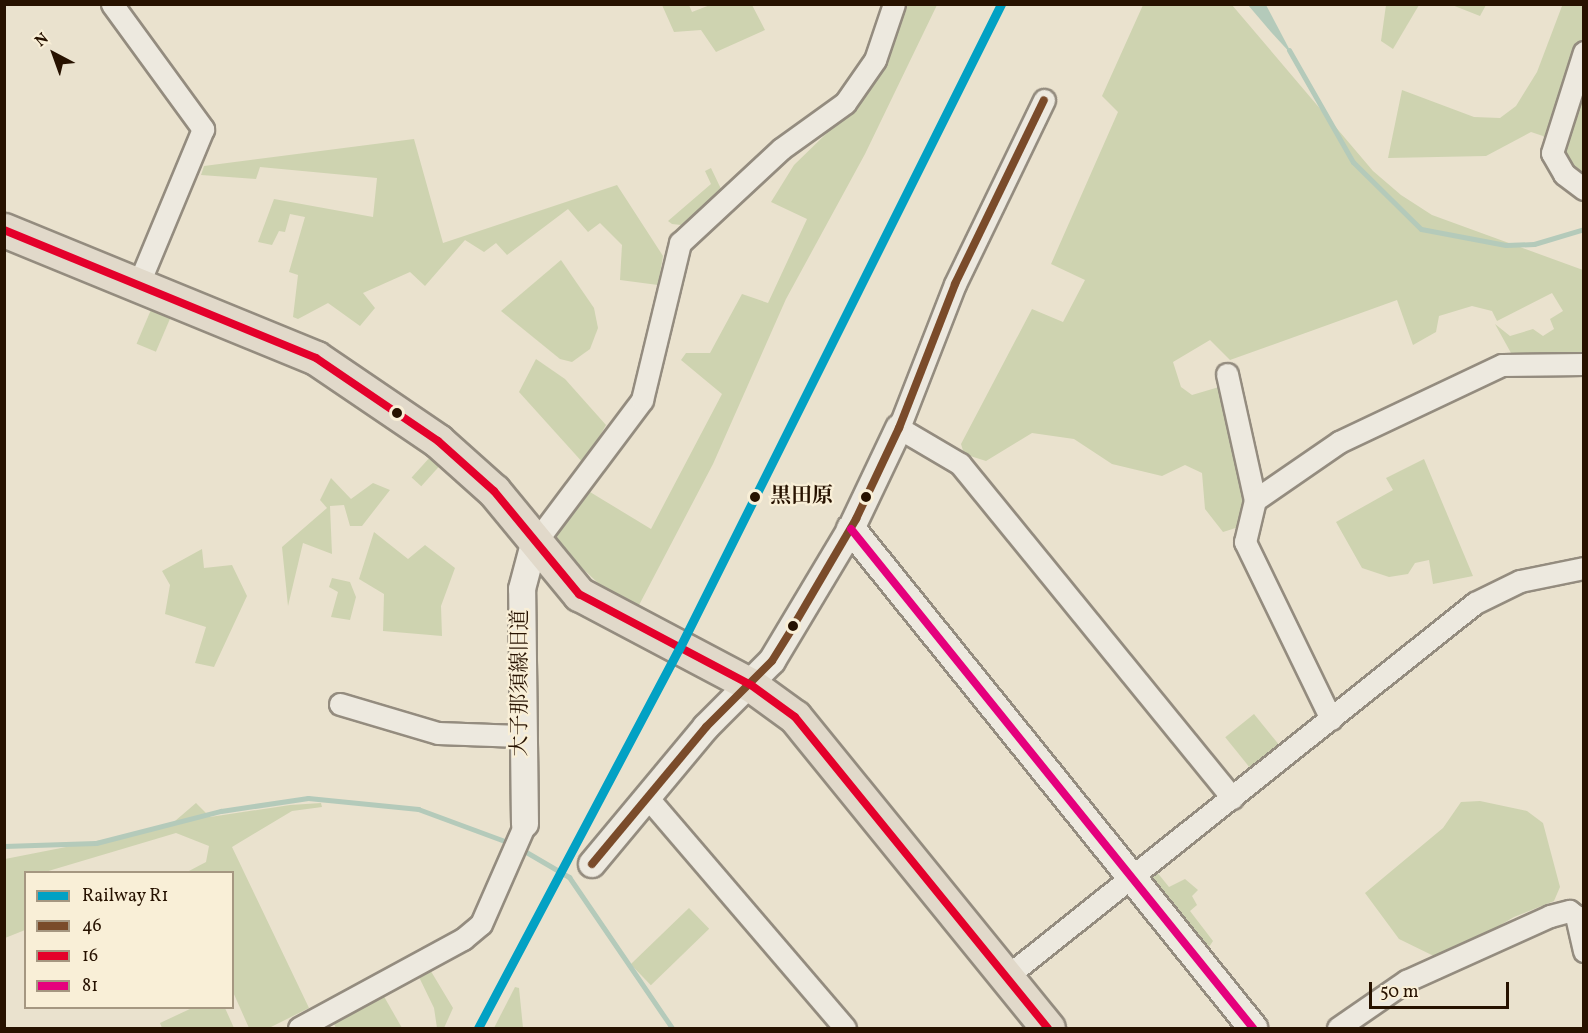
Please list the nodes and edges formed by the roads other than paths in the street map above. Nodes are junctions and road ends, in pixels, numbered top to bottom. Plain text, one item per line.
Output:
1 (112, 4) edge
2 (894, 4) edge
3 (1584, 52) edge
4 (1044, 100) dead end
5 (1584, 189) edge
6 (4, 230) edge
7 (139, 283) junction
8 (1584, 364) edge
9 (1227, 374) dead end
10 (899, 428) junction
11 (1255, 500) junction
12 (851, 529) junction
13 (534, 544) junction
14 (1584, 568) edge
15 (751, 685) junction
16 (340, 704) dead end
17 (1331, 719) junction
18 (520, 736) junction
19 (647, 797) junction
20 (1232, 798) junction
21 (523, 828) joint
22 (592, 864) dead end
23 (1132, 877) junction
24 (1584, 951) edge
25 (1006, 976) junction
26 (299, 1029) edge
27 (845, 1029) edge
28 (1048, 1029) edge
29 (1253, 1029) edge
30 (1338, 1029) edge

1 - 7 street
2 - 13 street
3 - 5 street
4 - 10 street
6 - 7 main road
7 - 13 main road
8 - 11 street
9 - 11 street
10 - 12 street
10 - 20 street
11 - 17 street
12 - 15 street
12 - 23 main road
13 - 15 main road
13 - 18 street, 大子那須線旧道
14 - 17 street
15 - 19 street
15 - 25 main road
16 - 18 street
17 - 20 street
18 - 21 street, 大子那須線旧道
19 - 22 street
19 - 27 street
20 - 23 street
21 - 26 street
23 - 25 street
23 - 29 main road
24 - 30 street
25 - 28 main road

